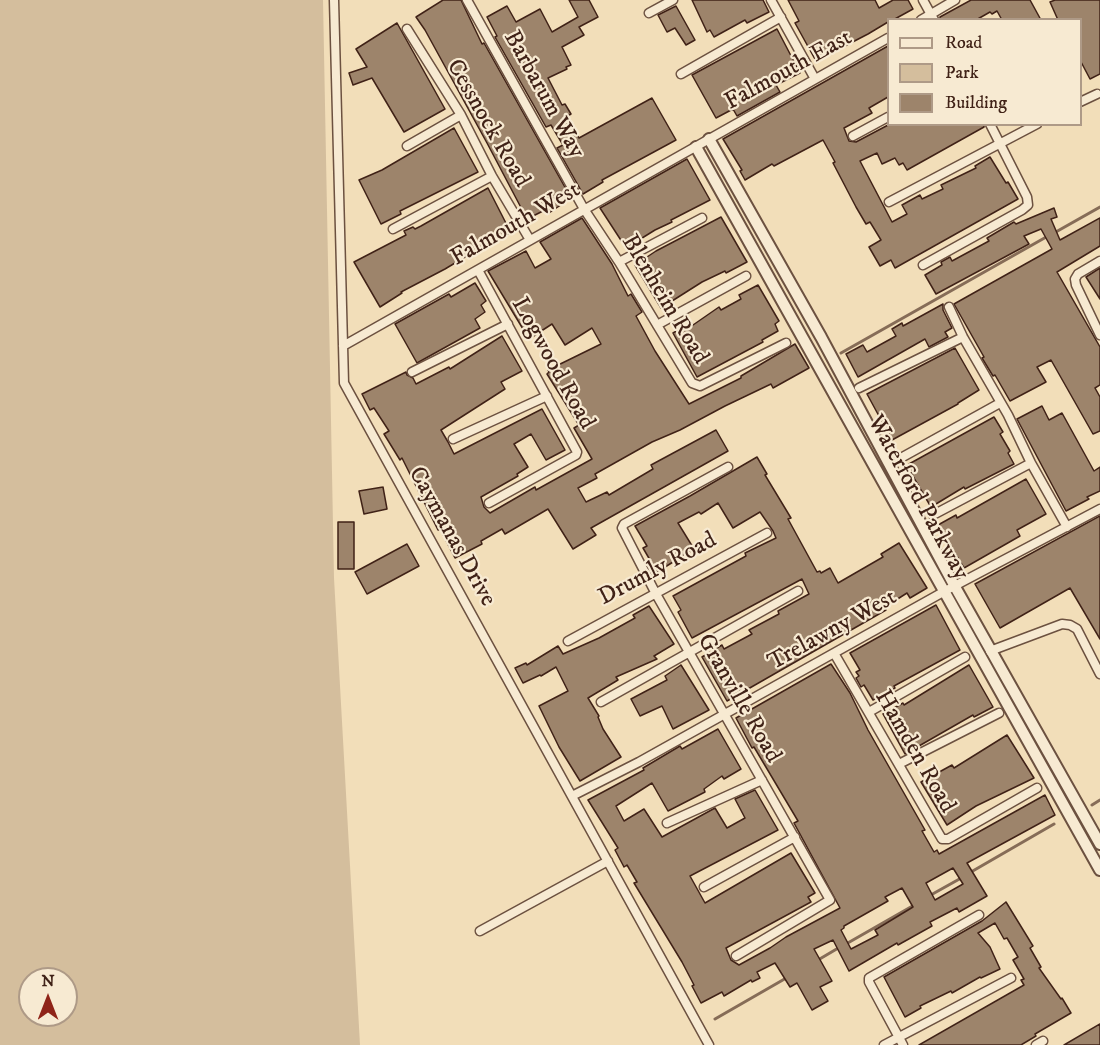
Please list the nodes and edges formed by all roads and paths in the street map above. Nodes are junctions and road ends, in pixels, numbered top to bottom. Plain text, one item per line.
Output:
1 (334, 0) edge
2 (467, 0) edge
3 (673, 0) edge
4 (771, 0) edge
5 (923, 0) edge
6 (955, 0) edge
7 (649, 13) dead end
8 (781, 17) junction
9 (932, 17) edge
10 (407, 28) dead end
11 (887, 39) edge
12 (681, 74) dead end
13 (815, 79) junction
14 (1097, 94) dead end
15 (1082, 101) edge
16 (461, 115) junction
17 (887, 118) edge
18 (991, 126) edge
19 (1033, 126) edge
20 (853, 136) dead end
21 (709, 139) junction
22 (1001, 143) junction
23 (407, 146) dead end
24 (696, 147) junction
25 (492, 176) junction
26 (889, 202) dead end
27 (584, 209) junction
28 (702, 218) dead end
29 (393, 229) dead end
30 (530, 240) junction
31 (1100, 261) edge
32 (620, 262) junction
33 (923, 265) dead end
34 (478, 270) junction
35 (746, 276) dead end
36 (949, 307) dead end
37 (508, 324) junction
38 (657, 325) junction
39 (1100, 334) edge
40 (963, 336) junction
41 (786, 343) dead end
42 (343, 346) junction
43 (412, 372) dead end
44 (859, 388) dead end
45 (547, 396) junction
46 (1000, 403) junction
47 (453, 439) dead end
48 (899, 459) dead end
49 (1031, 463) junction
50 (728, 467) dead end
51 (489, 503) dead end
52 (1100, 509) edge
53 (933, 515) dead end
54 (1067, 527) junction
55 (767, 534) dead end
56 (950, 588) junction
57 (798, 591) dead end
58 (656, 594) junction
59 (568, 641) dead end
60 (990, 651) junction
61 (690, 653) junction
62 (834, 653) junction
63 (965, 657) dead end
64 (1100, 674) edge
65 (601, 702) dead end
66 (869, 712) junction
67 (999, 713) dead end
68 (724, 714) junction
69 (898, 765) junction
70 (762, 780) junction
71 (1037, 788) dead end
72 (572, 796) junction
73 (667, 823) dead end
74 (795, 837) junction
75 (1100, 844) edge
76 (608, 861) junction
77 (1100, 870) edge
78 (704, 887) dead end
79 (980, 915) dead end
80 (480, 931) dead end
81 (736, 956) dead end
82 (1011, 978) dead end
83 (899, 1036) junction
84 (709, 1045) edge
85 (884, 1045) edge
86 (903, 1045) edge

1 - 42 street, Caymanas Drive
2 - 27 street, Barbarum Way
3 - 7 street
4 - 8 street
5 - 9 street
6 - 9 street
8 - 12 street
8 - 13 street
10 - 16 street, Cessnock Road
11 - 13 street, Falmouth East
13 - 21 street, Falmouth East
14 - 15 street
16 - 23 street
16 - 25 street, Cessnock Road
17 - 20 street
18 - 22 street
19 - 22 street
21 - 24 street, Falmouth West
21 - 56 street, Waterford Parkway
22 - 26 street
22 - 33 street
24 - 27 street, Falmouth West
24 - 56 street, Waterford Parkway
25 - 29 street
25 - 30 street, Cessnock Road
27 - 30 street, Falmouth West
27 - 32 street, Blenheim Road
28 - 32 street
30 - 34 street, Falmouth West
31 - 39 street
32 - 38 street, Blenheim Road
34 - 37 street, Logwood Road
34 - 42 street, Falmouth West
35 - 38 street
36 - 40 street
37 - 43 street
37 - 45 street, Logwood Road
38 - 41 street, Blenheim Road
40 - 44 street
40 - 46 street
42 - 72 street, Caymanas Drive
45 - 47 street
45 - 51 street, Logwood Road
46 - 48 street
46 - 49 street
49 - 53 street
49 - 54 street
50 - 58 street, Granville Road
52 - 54 street, Trelawny West
54 - 56 street, Trelawny West
55 - 58 street, Drumly Road
56 - 60 street, Waterford Parkway
56 - 62 street, Trelawny West
56 - 77 street, Waterford Parkway
57 - 61 street
58 - 59 street, Drumly Road
58 - 61 street, Granville Road
60 - 64 street
60 - 75 street, Waterford Parkway
61 - 65 street
61 - 68 street, Granville Road
62 - 66 street, Hamden Road
62 - 68 street, Trelawny West
63 - 66 street
66 - 69 street, Hamden Road
67 - 69 street
68 - 70 street, Granville Road
68 - 72 street, Trelawny West
69 - 71 street, Hamden Road
70 - 73 street
70 - 74 street, Granville Road
72 - 76 street, Caymanas Drive
74 - 78 street
74 - 81 street, Granville Road
76 - 80 street
76 - 84 street, Caymanas Drive
79 - 83 street
82 - 83 street
83 - 85 street
83 - 86 street

